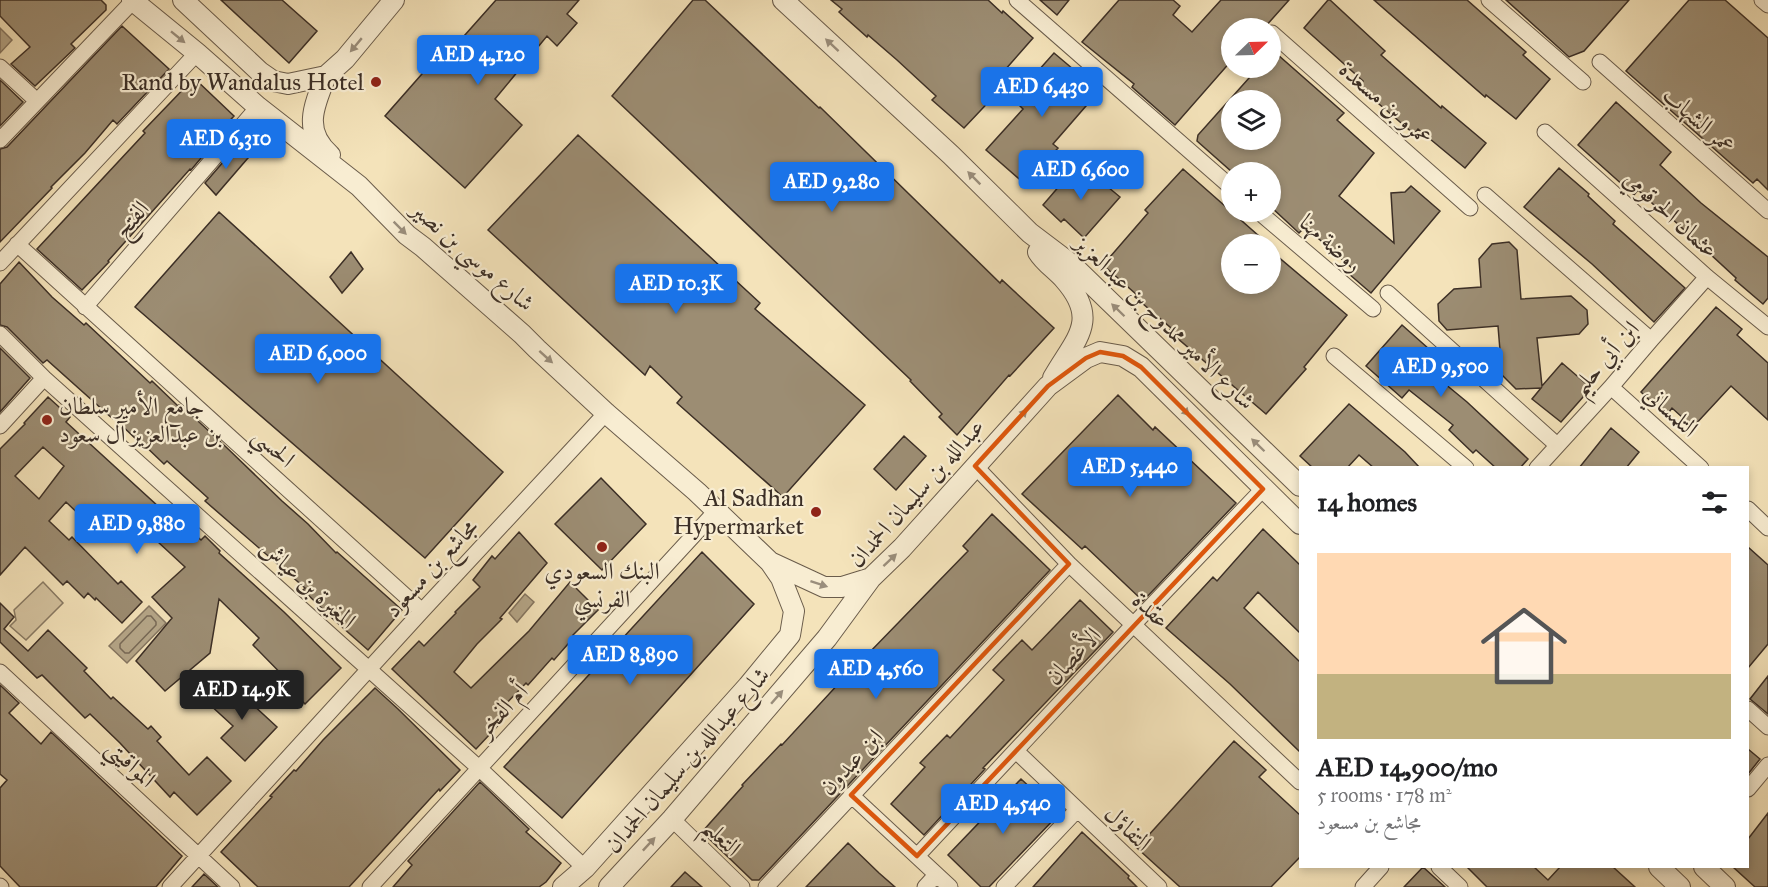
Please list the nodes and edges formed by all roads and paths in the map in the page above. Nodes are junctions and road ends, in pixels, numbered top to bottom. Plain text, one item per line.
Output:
1 (183, 0) edge
2 (394, 0) edge
3 (783, 0) edge
4 (1017, 0) edge
5 (1489, 0) edge
6 (1762, 0) edge
7 (133, 1) edge
8 (1768, 5) edge
9 (1281, 41) edge
10 (197, 53) junction
11 (1600, 62) dead end
12 (0, 67) edge
13 (326, 76) junction
14 (1583, 82) dead end
15 (37, 101) junction
16 (258, 107) junction
17 (1545, 132) dead end
18 (0, 140) edge
19 (1221, 178) edge
20 (359, 186) junction
21 (1485, 195) dead end
22 (1470, 208) dead end
23 (1768, 211) edge
24 (1271, 222) edge
25 (1030, 233) junction
26 (17, 244) junction
27 (0, 263) edge
28 (1707, 277) junction
29 (1388, 293) dead end
30 (85, 307) junction
31 (1373, 309) dead end
32 (1766, 321) edge
33 (0, 334) edge
34 (1651, 340) junction
35 (1334, 356) dead end
36 (44, 378) junction
37 (1048, 386) junction
38 (1611, 387) junction
39 (606, 413) junction
40 (0, 426) edge
41 (1557, 445) junction
42 (975, 466) junction
43 (1464, 466) edge
44 (1539, 466) edge
45 (1699, 466) edge
46 (1299, 485) edge
47 (1263, 489) junction
48 (1749, 510) edge
49 (716, 511) junction
50 (1299, 523) edge
51 (1768, 528) edge
52 (770, 562) junction
53 (1069, 564) junction
54 (871, 578) junction
55 (422, 611) junction
56 (1134, 624) junction
57 (827, 638) joint
58 (369, 669) junction
59 (0, 672) edge
60 (1749, 710) edge
61 (1768, 727) edge
62 (1016, 751) junction
63 (1768, 765) edge
64 (479, 768) junction
65 (1299, 781) edge
66 (1749, 788) edge
67 (851, 795) junction
68 (1077, 810) junction
69 (672, 819) junction
70 (199, 856) junction
71 (917, 856) junction
72 (585, 868) junction
73 (1380, 868) edge
74 (1440, 868) edge
75 (1660, 868) edge
76 (1705, 868) edge
77 (936, 875) junction
78 (613, 886) edge
79 (170, 887) edge
80 (232, 887) edge
81 (370, 887) edge
82 (563, 887) edge
83 (742, 887) edge
84 (766, 887) edge
85 (925, 887) edge
86 (950, 887) edge
87 (1004, 887) edge
88 (1158, 887) edge
89 (1363, 887) edge
90 (1460, 887) edge
91 (1680, 887) edge
92 (1725, 887) edge

1 - 13 street
2 -> 13 street
25 -> 3 street, شارع الأمير ممدوح بن عبدالعزيز
4 - 19 street
5 - 14 street
6 - 8 street
7 -> 10 street, شارع موسي بن نصير
7 - 15 street
9 - 22 street, عمرو بن مسعدة
10 - 16 street, شارع موسي بن نصير
10 - 26 street
11 - 23 street, عمر الشهاب
12 - 15 street
13 - 20 street
15 - 18 street
16 - 20 street, شارع موسي بن نصير
16 - 30 street, الفتح
17 - 28 street, عثمان الحرقومي
20 -> 39 street, شارع موسي بن نصير
21 - 34 street
24 - 31 street, روضة مهنا
25 - 37 street
46 -> 25 street, شارع الأمير ممدوح بن عبدالعزيز
26 - 27 street
26 - 30 street, الحسي
28 - 32 street, عثمان الحرقومي
28 - 34 street, ابن أبي حليم
29 - 41 street
30 - 55 street, الحسي
33 - 36 street, المغيرة بن عياش
34 - 38 street, ابن أبي حليم
35 - 43 street
36 - 40 street
36 - 58 street, المغيرة بن عياش
42 -> 37 street, عبدالله بن سليمان الحمدان
37 -> 47 street, شارع الأمير ممدوح بن عبدالعزيز
38 - 41 street, ابن أبي حليم
38 - 45 street, التلمساني
39 - 49 street, شارع موسي بن نصير
39 - 55 street, مجاشع بن مسعود
41 - 44 street, ابن أبي حليم
42 - 53 street, عقدة
54 -> 42 street, عبدالله بن سليمان الحمدان
47 - 50 street, شارع الأمير ممدوح بن عبدالعزيز
47 - 56 street, الأغصان
48 - 51 street
49 - 52 street, شارع موسي بن نصير
49 - 64 street, أم الفخر
52 -> 54 street
52 - 72 street
53 - 56 street, عقدة
53 - 67 street, ابن عبدون
54 - 57 street, عبدالله بن سليمان الحمدان
55 - 58 street, مجاشع بن مسعود
56 - 62 street, الأغصان
56 - 65 street, عقدة
69 -> 57 street, شارع عبدالله بن سليمان الحمدان
58 - 64 street, المغيرة بن عياش
58 - 70 street, مجاشع بن مسعود
59 - 70 street, المواقيتي
60 - 61 street
62 - 68 street, التفاؤل
62 - 71 street, الأغصان
63 - 66 street
64 - 72 street, المغيرة بن عياش
64 - 81 street, أم الفخر
67 - 71 street
67 - 84 street, ابن عبدون
68 - 87 street
68 - 88 street, التفاؤل
78 -> 69 street, شارع عبدالله بن سليمان الحمدان
69 - 83 street, التعليم
70 - 79 street, مجاشع بن مسعود
70 - 80 street, المواقيتي
71 - 77 street
72 - 82 street
73 - 89 street
74 - 90 street
75 - 91 street
76 - 92 street
77 - 85 street
77 - 86 street

